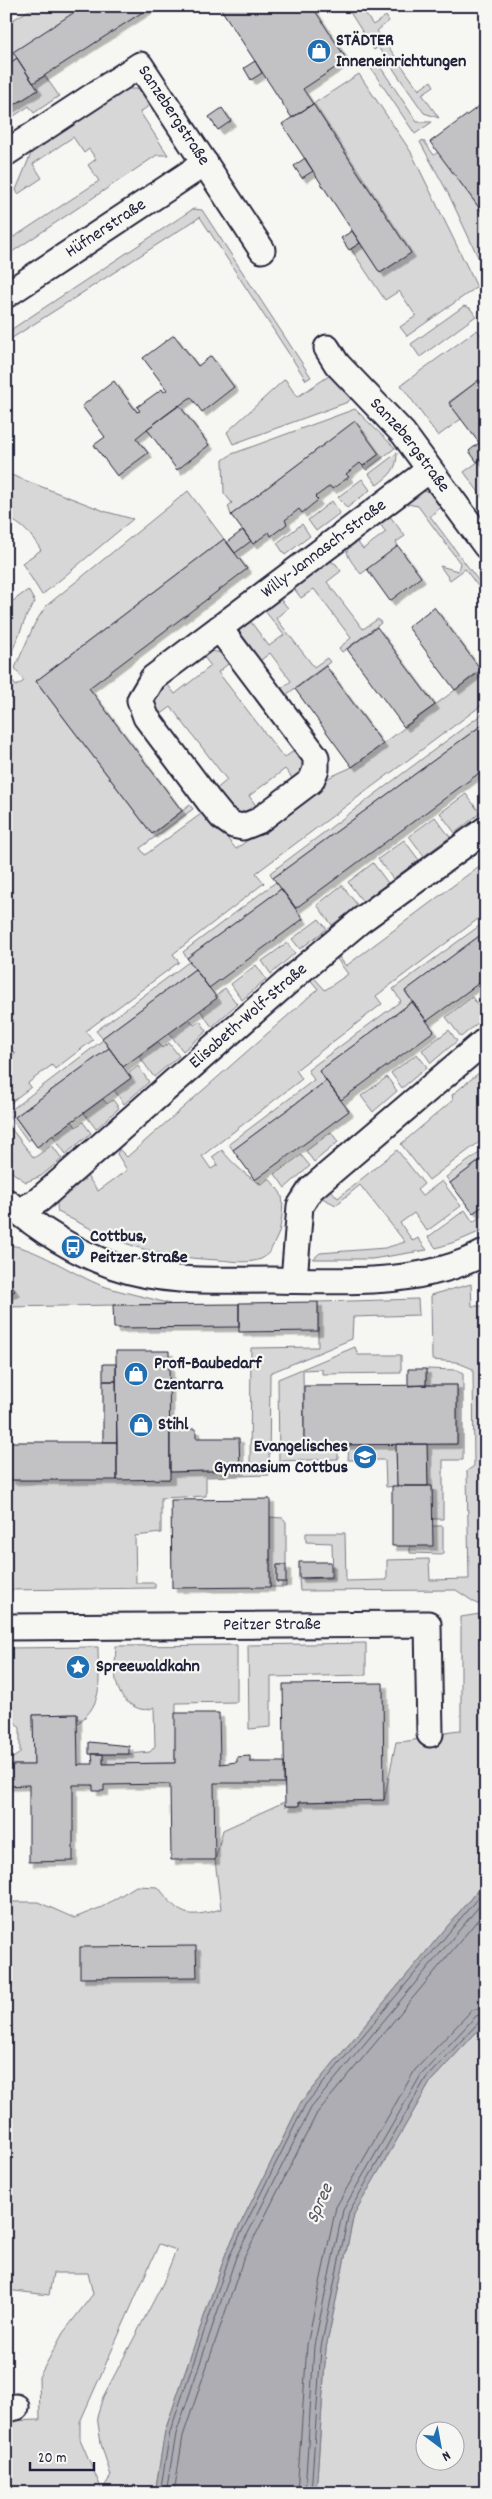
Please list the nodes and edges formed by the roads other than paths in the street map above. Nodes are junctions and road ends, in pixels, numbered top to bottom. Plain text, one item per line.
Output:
1 (6, 153) edge
2 (205, 162) junction
3 (262, 250) dead end
4 (6, 295) edge
5 (326, 348) dead end
6 (428, 470) junction
7 (486, 546) edge
8 (219, 628) junction
9 (486, 829) edge
10 (486, 1040) edge
11 (10, 1208) edge
12 (486, 1252) edge
13 (294, 1280) junction
14 (6, 1627) edge
15 (430, 1734) dead end

1 - 2 street, Sanzebergstraße
2 - 3 street, Sanzebergstraße
2 - 4 street, Hüfnerstraße
5 - 6 street, Sanzebergstraße
6 - 7 street, Sanzebergstraße
6 - 8 street, Willy-Jannasch-Straße
8 - 8 street, Willy-Jannasch-Straße
9 - 11 street, Elisabeth-Wolf-Straße
10 - 13 street
11 - 13 street, Elisabeth-Wolf-Straße
12 - 13 street, Elisabeth-Wolf-Straße
14 - 15 street, Peitzer Straße

